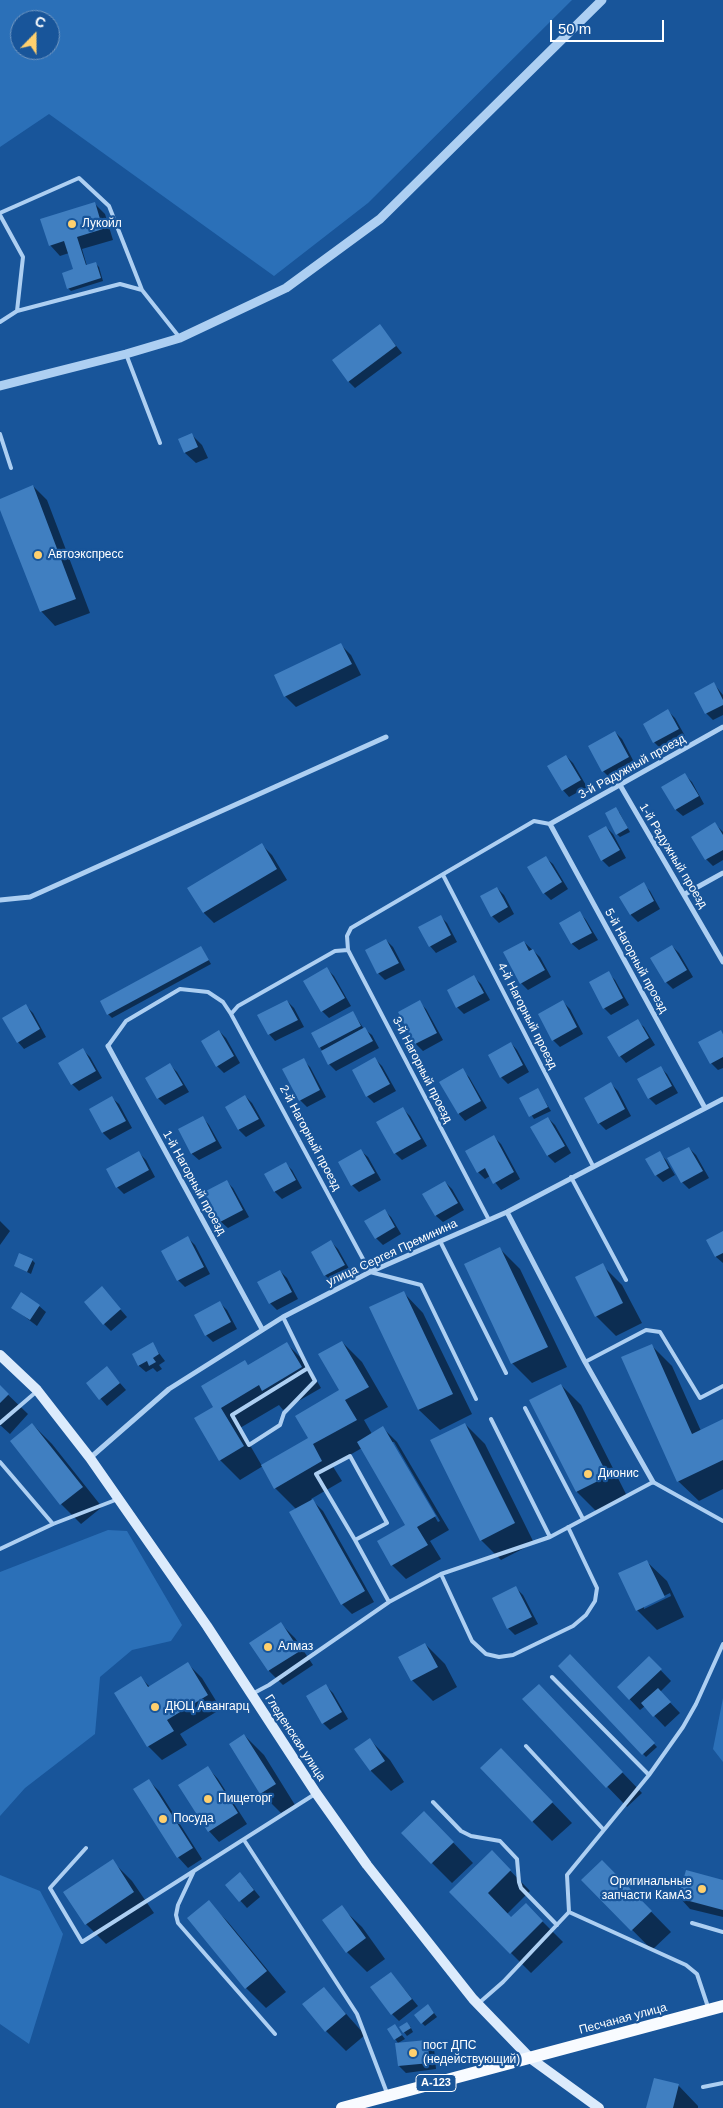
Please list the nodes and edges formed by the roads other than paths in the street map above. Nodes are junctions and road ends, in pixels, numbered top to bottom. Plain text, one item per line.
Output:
1 (602, 0) edge
2 (0, 214) edge
3 (142, 290) junction
4 (17, 311) junction
5 (0, 322) edge
6 (180, 338) junction
7 (126, 354) junction
8 (0, 386) edge
9 (0, 434) edge
10 (160, 443) dead end
11 (11, 468) dead end
12 (723, 727) edge
13 (386, 737) dead end
14 (620, 785) junction
15 (550, 824) junction
16 (723, 873) edge
17 (443, 874) junction
18 (685, 894) junction
19 (0, 900) edge
20 (348, 950) junction
21 (723, 962) edge
22 (231, 1014) junction
23 (108, 1046) joint
24 (723, 1098) edge
25 (705, 1108) junction
26 (593, 1166) junction
27 (571, 1177) junction
28 (507, 1212) junction
29 (488, 1220) junction
30 (440, 1241) junction
31 (370, 1272) junction
32 (626, 1280) dead end
33 (283, 1317) junction
34 (262, 1329) junction
35 (0, 1356) edge
36 (585, 1362) junction
37 (308, 1368) junction
38 (506, 1374) dead end
39 (723, 1386) edge
40 (37, 1390) junction
41 (476, 1399) dead end
42 (526, 1408) dead end
43 (491, 1420) dead end
44 (0, 1423) edge
45 (90, 1458) junction
46 (0, 1462) edge
47 (653, 1482) junction
48 (118, 1500) junction
49 (583, 1520) junction
50 (723, 1521) edge
51 (53, 1524) junction
52 (568, 1527) junction
53 (550, 1537) junction
54 (355, 1540) junction
55 (0, 1549) edge
56 (441, 1574) junction
57 (389, 1602) junction
58 (723, 1644) edge
59 (552, 1677) dead end
60 (252, 1694) junction
61 (526, 1746) dead end
62 (648, 1775) junction
63 (316, 1793) junction
64 (433, 1802) dead end
65 (603, 1829) junction
66 (244, 1840) junction
67 (86, 1848) dead end
68 (194, 1871) junction
69 (569, 1912) junction
70 (692, 1922) dead end
71 (557, 1925) junction
72 (723, 1932) edge
73 (477, 2005) junction
74 (723, 2006) edge
75 (709, 2009) junction
76 (275, 2034) dead end
77 (530, 2058) junction
78 (723, 2083) edge
79 (703, 2087) dead end
80 (388, 2096) junction
81 (597, 2107) edge
82 (342, 2108) edge

1 - 6 street
2 - 3 lane
2 - 4 lane
3 - 4 lane
3 - 6 lane
4 - 5 lane
6 - 7 street
7 - 8 street
7 - 10 lane
9 - 11 lane
12 - 14 street, 3-й Радужный проезд
13 - 19 street
14 - 15 street, 3-й Радужный проезд
14 - 18 street, 1-й Радужный проезд
15 - 17 lane
15 - 25 street, 5-й Нагорный проезд
16 - 18 street
17 - 20 lane
17 - 26 lane, 4-й Нагорный проезд
18 - 21 street, 1-й Радужный проезд
20 - 22 lane
20 - 29 lane, 3-й Нагорный проезд
22 - 23 lane, 2-й Нагорный проезд
22 - 31 lane, 2-й Нагорный проезд
23 - 34 street, 1-й Нагорный проезд
24 - 25 street, улица Сергея Преминина
25 - 26 street, улица Сергея Преминина
26 - 27 street, улица Сергея Преминина
27 - 28 street, улица Сергея Преминина
27 - 32 lane
28 - 29 street, улица Сергея Преминина
28 - 36 street
29 - 30 street, улица Сергея Преминина
30 - 31 street, улица Сергея Преминина
30 - 38 lane
31 - 33 street, улица Сергея Преминина
31 - 41 lane
33 - 34 street, улица Сергея Преминина
33 - 37 lane
34 - 45 street, улица Сергея Преминина
35 - 40 main road, Гледенская улица
36 - 39 lane
36 - 47 street
37 - 37 lane
40 - 44 lane
40 - 45 main road, Гледенская улица
42 - 49 lane
43 - 53 lane
45 - 48 main road, Гледенская улица
46 - 51 lane
47 - 49 lane
47 - 50 lane
48 - 51 lane
48 - 60 main road, Гледенская улица
49 - 52 lane
51 - 55 lane
52 - 53 lane
52 - 56 lane
53 - 56 lane
54 - 54 lane
54 - 57 lane
56 - 57 lane
57 - 60 lane
58 - 62 lane
59 - 62 lane
60 - 63 main road, Гледенская улица
61 - 65 lane
62 - 65 lane
63 - 66 lane
63 - 73 main road, Гледенская улица
64 - 71 lane
65 - 69 lane
66 - 68 lane
66 - 80 lane
67 - 68 lane
68 - 76 lane
69 - 71 lane
69 - 75 lane
70 - 72 lane
71 - 73 lane
73 - 77 main road, Гледенская улица
74 - 75 main road, Песчаная улица
75 - 77 main road, Песчаная улица / А-123
77 - 80 main road, А-123
77 - 81 main road, Гледенская улица
78 - 79 lane
80 - 82 main road, А-123

